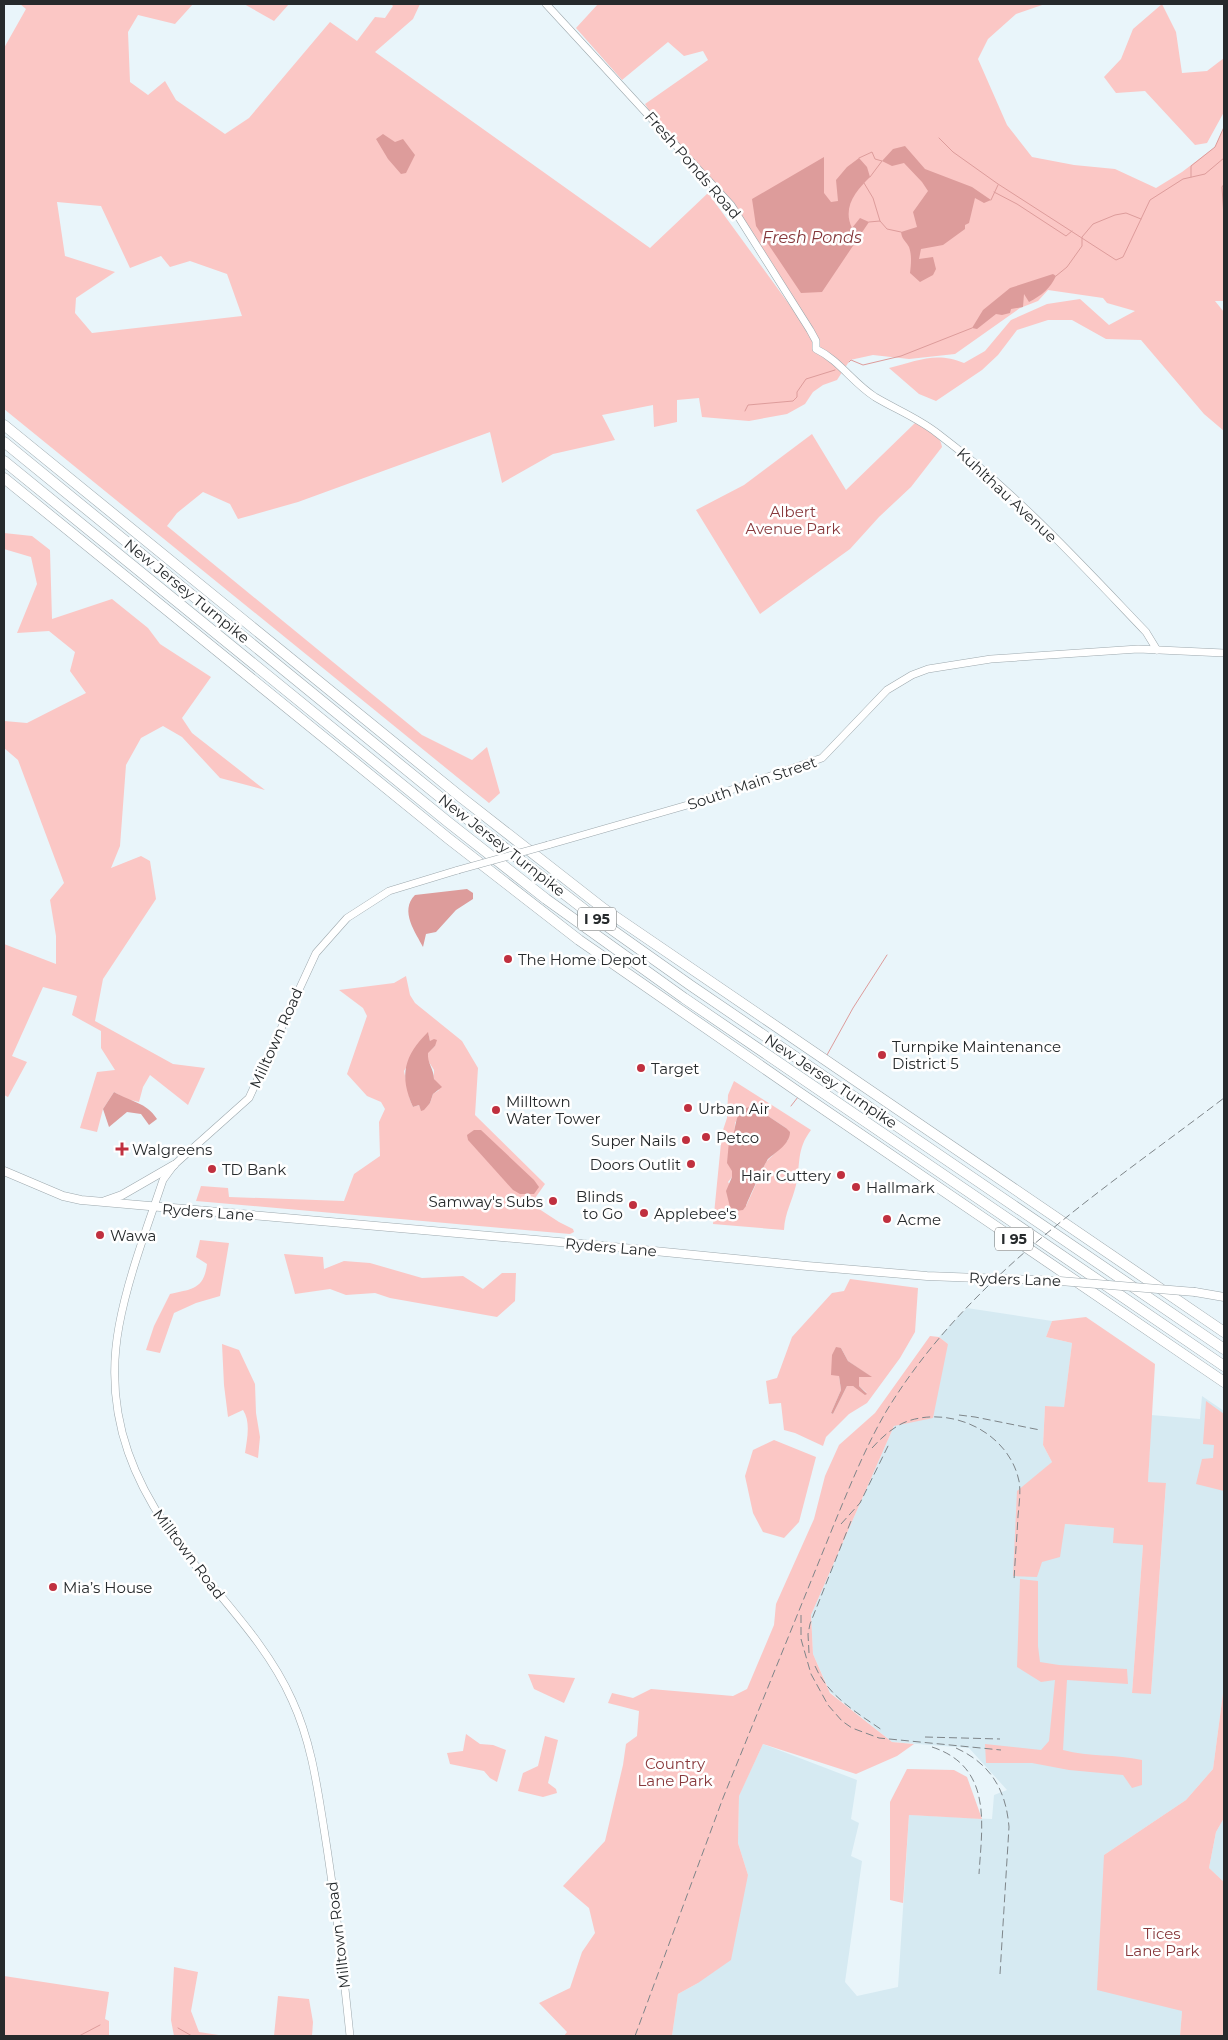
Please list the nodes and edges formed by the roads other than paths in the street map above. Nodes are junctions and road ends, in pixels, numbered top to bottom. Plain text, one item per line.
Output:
1 (546, 4) edge
2 (836, 363) joint
3 (4, 426) edge
4 (4, 442) edge
5 (4, 460) edge
6 (4, 478) edge
7 (1157, 650) junction
8 (1224, 653) edge
9 (548, 845) joint
10 (174, 1165) junction
11 (4, 1171) edge
12 (102, 1202) junction
13 (154, 1208) junction
14 (1224, 1297) edge
15 (1224, 1332) edge
16 (1224, 1349) edge
17 (1224, 1366) edge
18 (1224, 1382) edge
19 (350, 2036) edge

1 - 2 street, Fresh Ponds Road
2 - 7 street, Kuhlthau Avenue
3 - 15 highway, New Jersey Turnpike / I 95
4 - 16 highway, New Jersey Turnpike / I 95
5 - 17 highway, New Jersey Turnpike / I 95
6 - 18 highway, New Jersey Turnpike / I 95
7 - 8 street, South Main Street
7 - 9 street, South Main Street
9 - 10 street, Milltown Road, bridge
10 - 12 main road
10 - 13 street, Milltown Road
11 - 12 main road, Ryders Lane
12 - 13 main road, Ryders Lane
13 - 14 main road, Ryders Lane, bridge
13 - 19 street, Milltown Road

